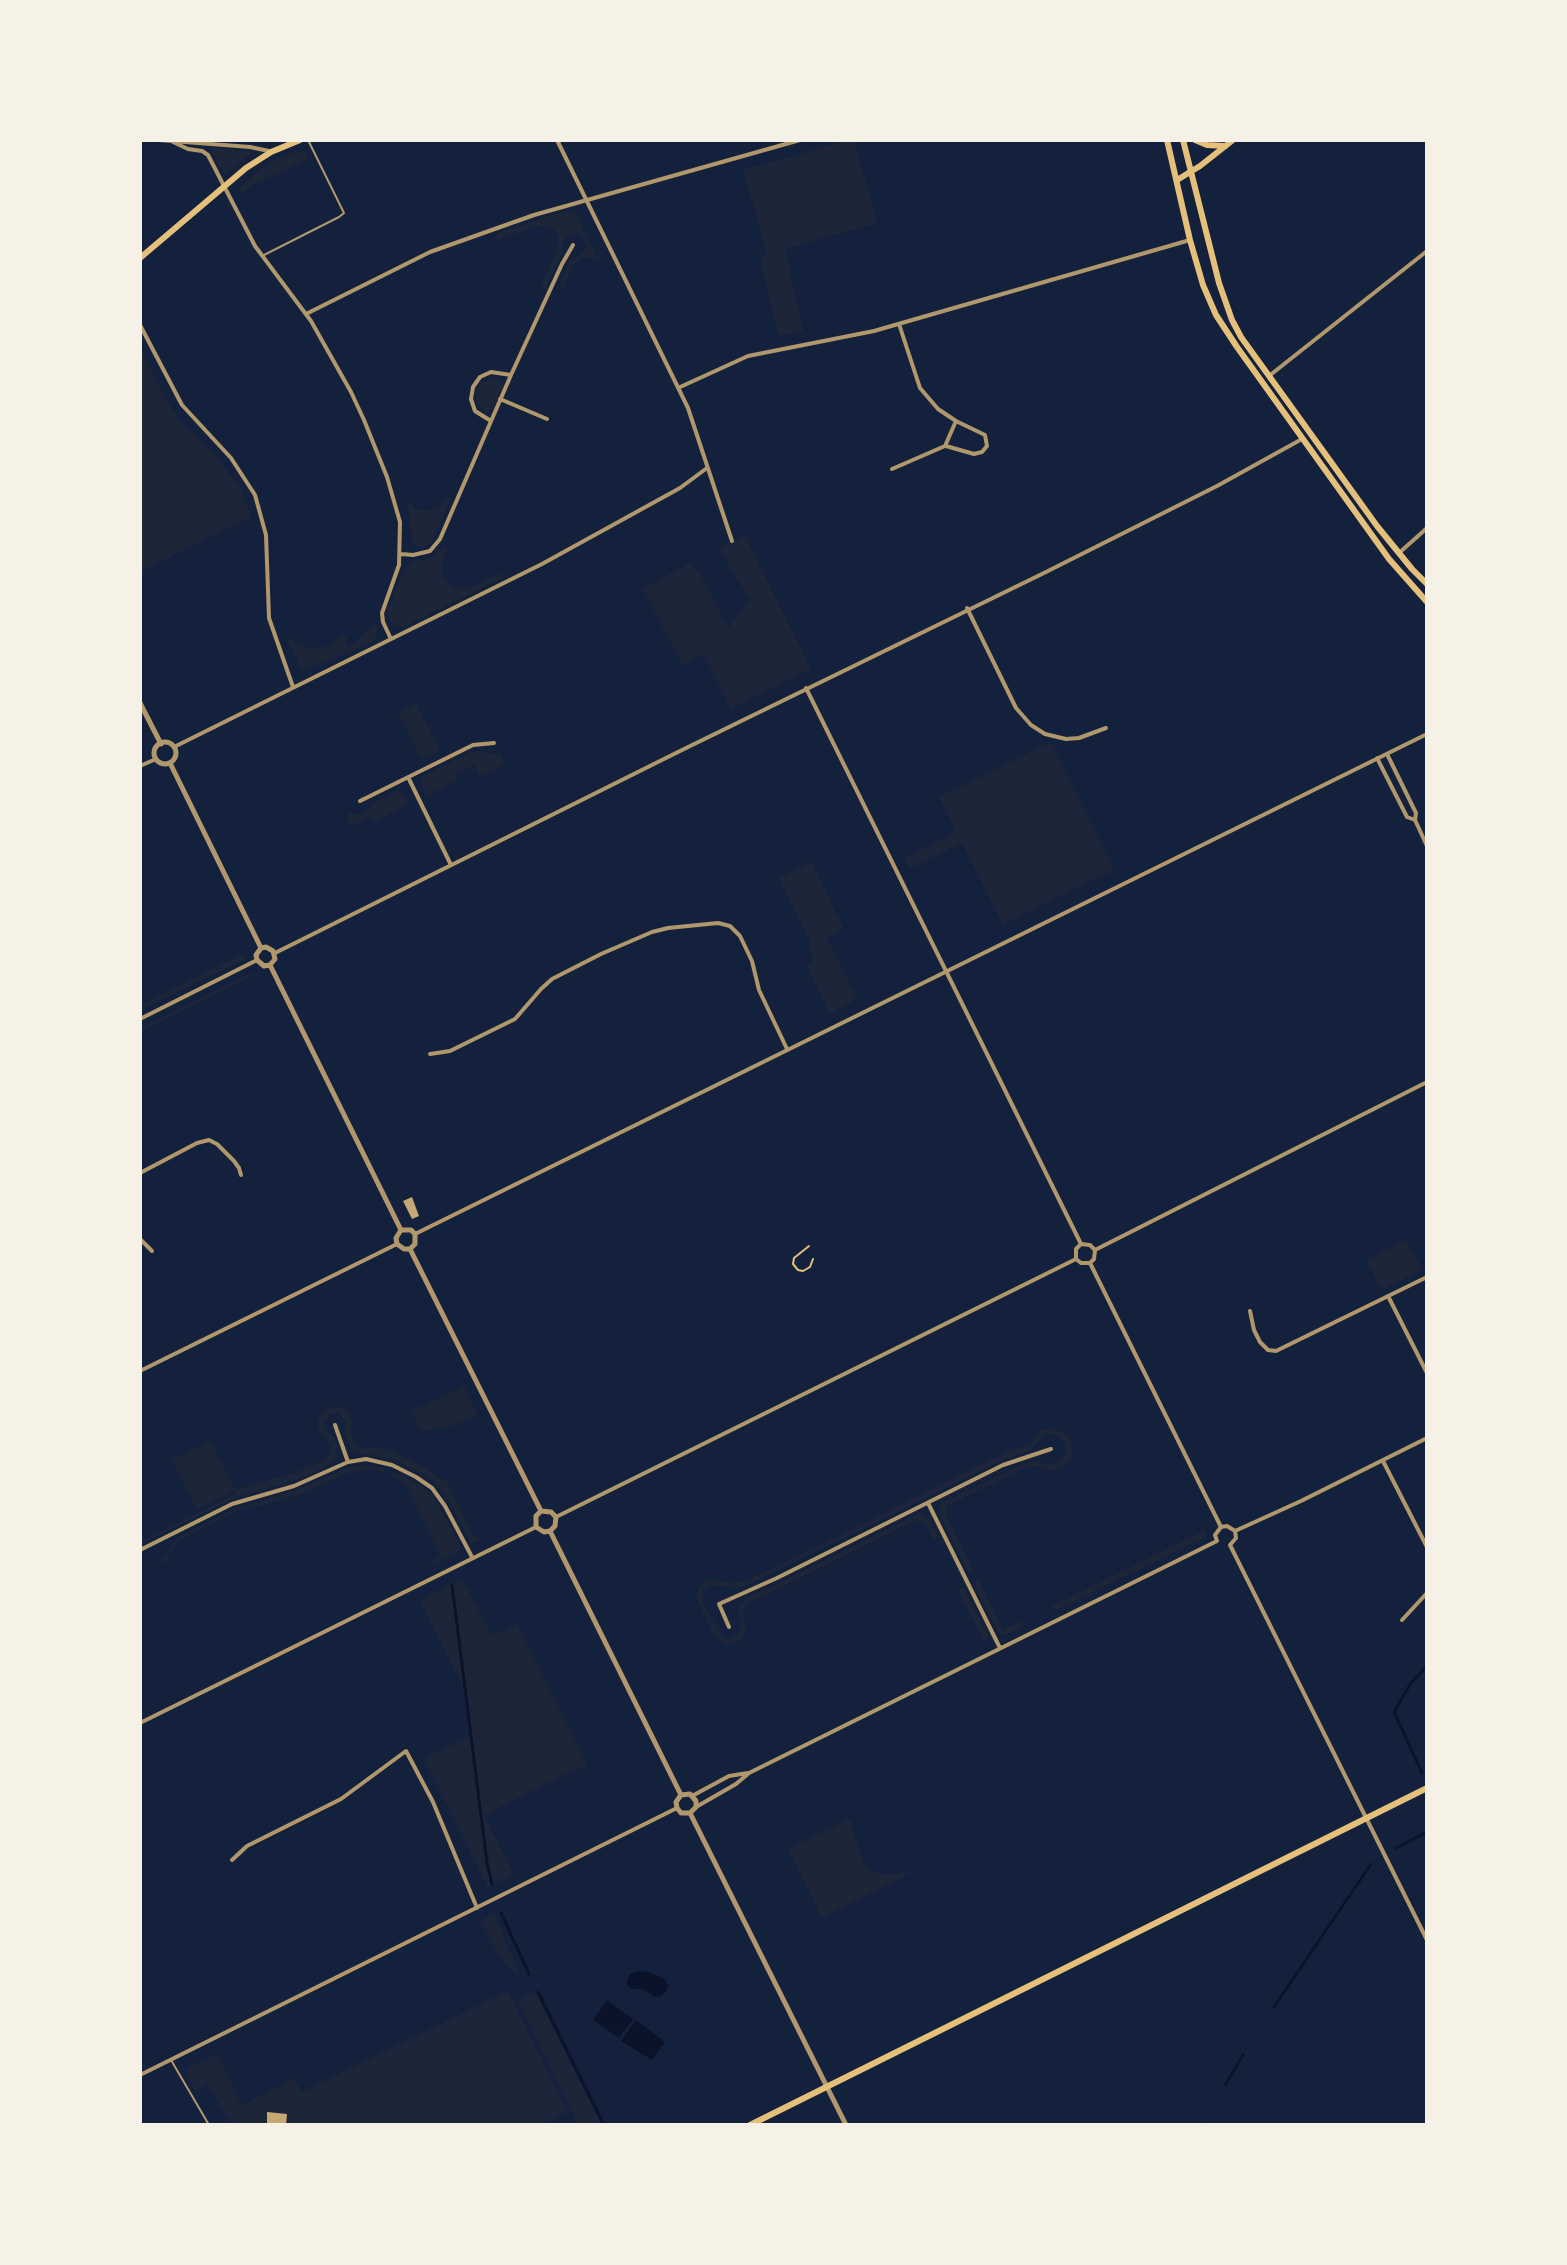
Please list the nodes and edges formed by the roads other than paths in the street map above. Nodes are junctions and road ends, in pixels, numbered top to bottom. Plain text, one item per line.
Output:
1 (159, 140) edge
2 (300, 140) edge
3 (308, 140) edge
4 (557, 140) edge
5 (800, 140) edge
6 (1167, 140) edge
7 (1183, 140) edge
8 (1195, 140) edge
9 (1233, 140) edge
10 (173, 142) junction
11 (1225, 146) junction
12 (271, 152) junction
13 (1192, 172) junction
14 (1177, 180) junction
15 (225, 185) junction
16 (585, 199) junction
17 (1190, 240) junction
18 (573, 245) dead end
19 (1427, 251) edge
20 (262, 256) junction
21 (140, 258) edge
22 (306, 314) junction
23 (899, 324) junction
24 (140, 325) edge
25 (511, 375) junction
26 (1268, 377) junction
27 (678, 388) junction
28 (500, 399) junction
29 (547, 419) dead end
30 (491, 421) junction
31 (956, 421) junction
32 (1302, 439) junction
33 (945, 446) junction
34 (707, 468) junction
35 (892, 469) dead end
36 (1427, 528) edge
37 (732, 541) dead end
38 (1398, 553) junction
39 (401, 554) junction
40 (1427, 584) edge
41 (1427, 602) edge
42 (967, 608) junction
43 (391, 639) junction
44 (293, 687) junction
45 (806, 688) junction
46 (140, 703) edge
47 (1106, 728) dead end
48 (1427, 734) edge
49 (494, 743) dead end
50 (161, 744) junction
51 (174, 747) junction
52 (1386, 754) junction
53 (1377, 758) junction
54 (156, 759) junction
55 (170, 763) junction
56 (140, 766) edge
57 (408, 777) junction
58 (360, 801) dead end
59 (1415, 820) junction
60 (1427, 846) edge
61 (451, 865) junction
62 (261, 948) junction
63 (275, 953) junction
64 (257, 960) junction
65 (270, 965) junction
66 (945, 971) junction
67 (140, 1019) edge
68 (787, 1049) junction
69 (430, 1054) dead end
70 (1427, 1082) edge
71 (140, 1173) edge
72 (241, 1175) dead end
73 (401, 1230) junction
74 (415, 1234) junction
75 (140, 1239) edge
76 (397, 1244) junction
77 (1081, 1244) junction
78 (410, 1249) junction
79 (1095, 1250) junction
80 (152, 1251) dead end
81 (1076, 1259) junction
82 (1090, 1263) junction
83 (1427, 1277) edge
84 (1388, 1296) junction
85 (1250, 1311) dead end
86 (1271, 1351) junction
87 (1270, 1358) dead end
88 (140, 1371) edge
89 (1427, 1373) edge
90 (335, 1425) dead end
91 (1427, 1438) edge
92 (1051, 1449) dead end
93 (1383, 1461) junction
94 (348, 1462) junction
95 (928, 1503) junction
96 (541, 1511) junction
97 (556, 1517) junction
98 (536, 1527) junction
99 (1221, 1527) junction
100 (550, 1531) junction
101 (1235, 1531) junction
102 (1223, 1544) junction
103 (1427, 1547) edge
104 (140, 1550) edge
105 (472, 1557) junction
106 (1427, 1593) edge
107 (1402, 1620) dead end
108 (729, 1627) dead end
109 (1000, 1649) junction
110 (140, 1723) edge
111 (749, 1773) junction
112 (1427, 1788) edge
113 (681, 1795) junction
114 (692, 1796) junction
115 (696, 1807) junction
116 (677, 1808) junction
117 (690, 1813) junction
118 (1366, 1819) junction
119 (232, 1860) dead end
120 (477, 1908) junction
121 (1427, 1940) edge
122 (171, 2060) junction
123 (140, 2075) edge
124 (827, 2087) junction
125 (209, 2125) edge
126 (750, 2125) edge
127 (846, 2125) edge

1 - 10 street
2 - 12 main road
3 - 20 lane
4 - 16 street
5 - 16 street
6 - 14 main road
7 - 13 main road
8 - 11 main road
9 - 11 main road
10 - 12 street
10 - 15 street
11 - 13 main road
12 - 15 main road
13 - 14 main road
13 - 26 main road
14 - 17 main road
15 - 20 street
15 - 21 main road
16 - 22 street
16 - 27 street
17 - 23 street
17 - 32 main road
18 - 25 street
19 - 26 street
20 - 22 street
22 - 39 street
23 - 27 street
23 - 31 street
24 - 44 street
25 - 28 street
25 - 30 street
26 - 38 main road
27 - 34 street
28 - 29 street
28 - 30 street
30 - 39 street
31 - 33 street
31 - 33 street
32 - 41 main road
32 - 42 street
33 - 35 street
34 - 37 street
34 - 43 street
36 - 38 street
38 - 40 main road
39 - 43 street
42 - 45 street
42 - 47 street
43 - 44 street
44 - 51 street
45 - 61 street
45 - 66 street
46 - 50 street
48 - 52 street
49 - 57 street
50 - 51 street
50 - 54 street
51 - 55 street
52 - 53 street
52 - 59 street
53 - 59 street
53 - 66 street
54 - 55 street
54 - 56 street
55 - 62 street
57 - 58 street
57 - 61 street
59 - 60 street
61 - 63 street
62 - 63 street
62 - 64 street
63 - 65 street
64 - 65 street
64 - 67 street
65 - 73 street
66 - 68 street
66 - 77 street
68 - 69 street
68 - 74 street
70 - 79 street
71 - 72 street
73 - 74 street
73 - 76 street
74 - 78 street
75 - 80 street
76 - 78 street
76 - 88 street
77 - 79 street
77 - 81 street
78 - 96 street
79 - 82 street
81 - 82 street
81 - 97 street
82 - 99 street
83 - 84 street
84 - 86 street
84 - 89 street
85 - 86 street
86 - 87 street
90 - 94 street
91 - 93 street
92 - 95 street
93 - 101 street
93 - 103 street
94 - 104 street
94 - 105 street
95 - 108 street
95 - 109 street
96 - 97 street
96 - 98 street
97 - 100 street
98 - 100 street
98 - 105 street
99 - 101 street
99 - 102 street
100 - 113 street
101 - 102 street
102 - 109 street
102 - 118 street
105 - 110 street
106 - 107 street
109 - 111 street
111 - 114 street
111 - 115 street
112 - 118 main road
113 - 114 street
113 - 116 street
114 - 115 street
115 - 117 street
116 - 117 street
116 - 120 street
117 - 124 street
118 - 121 street
118 - 124 main road
119 - 120 street
120 - 122 street
122 - 123 street
122 - 125 lane
124 - 126 main road
124 - 127 street

